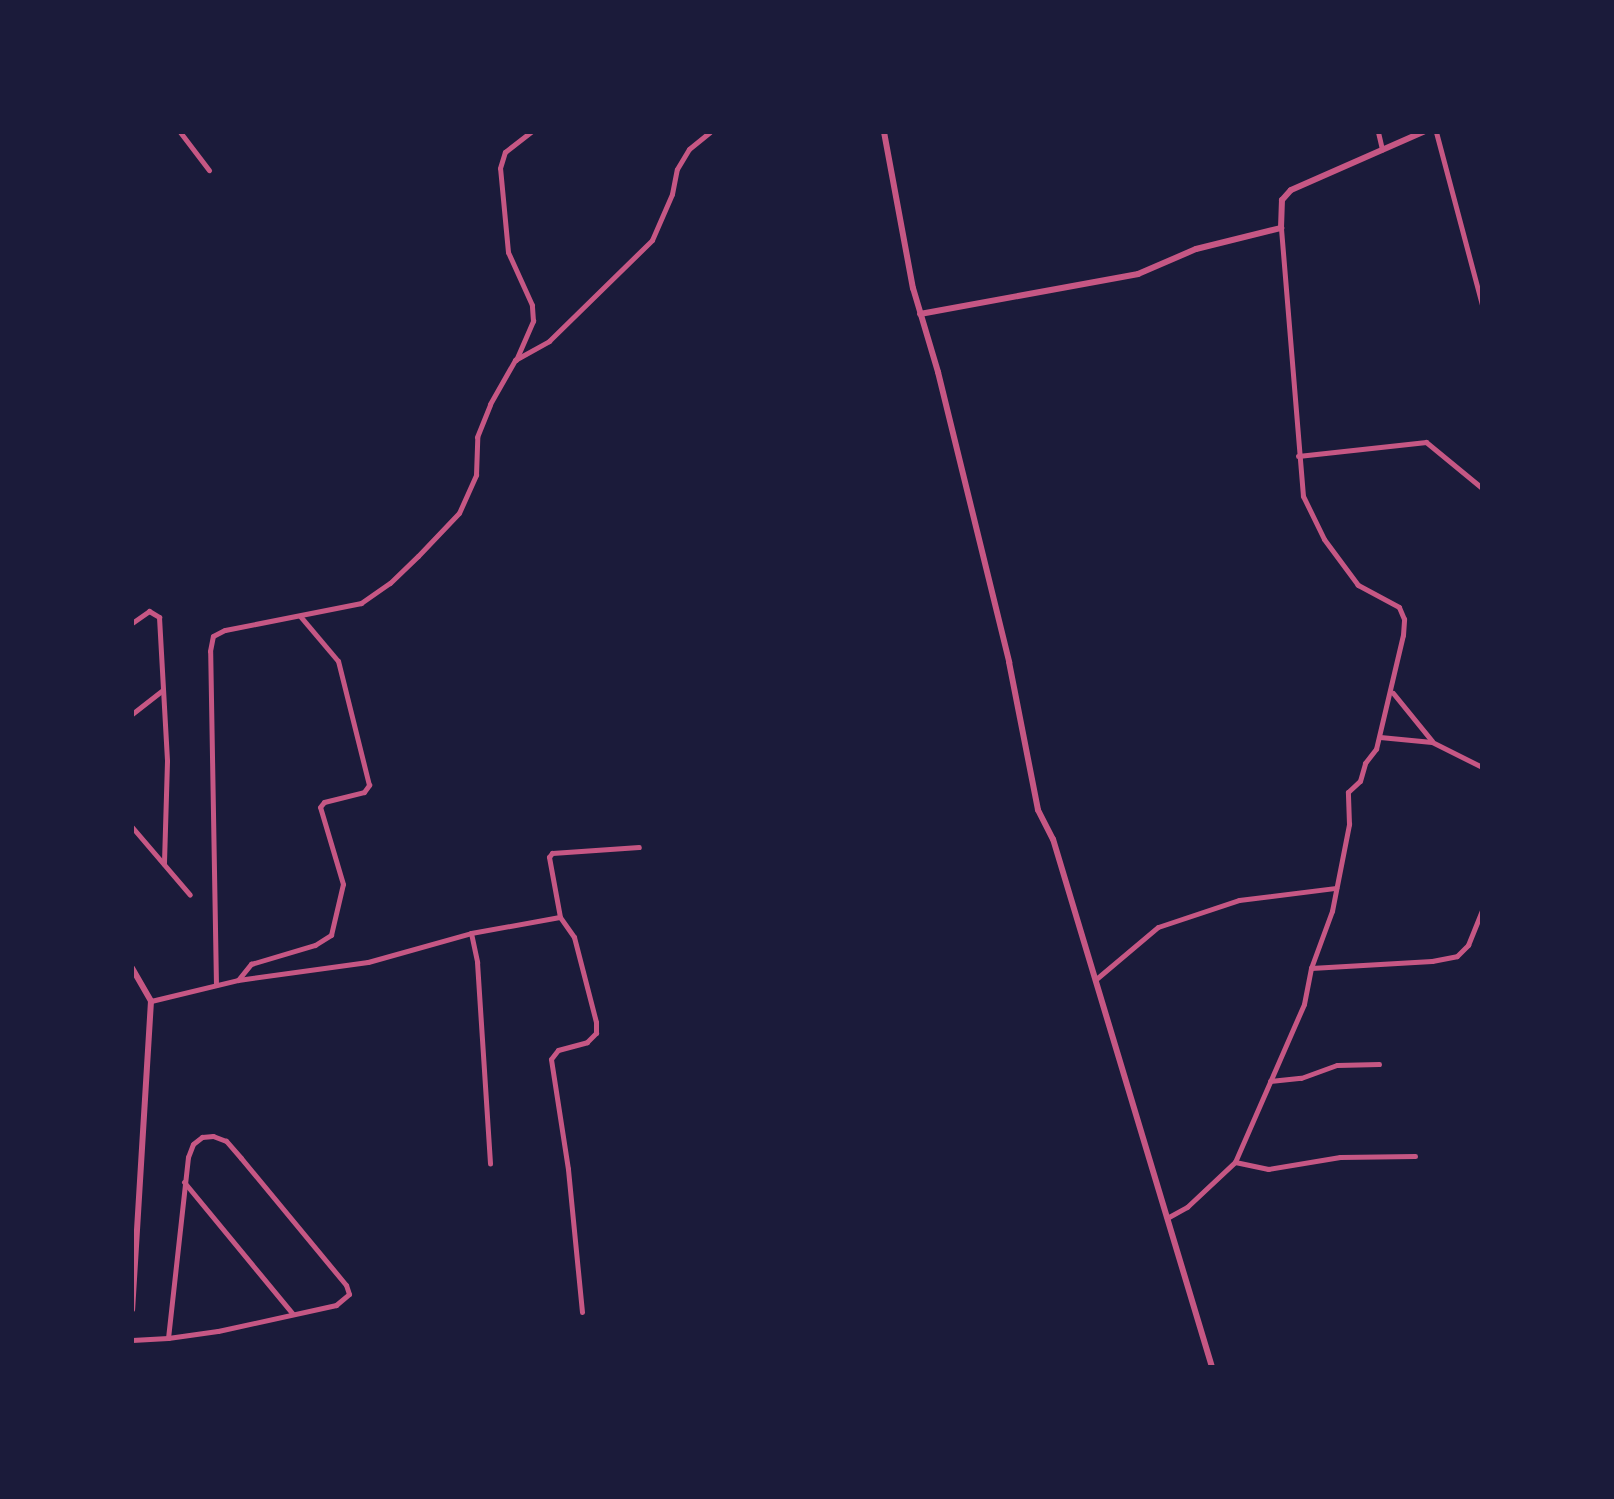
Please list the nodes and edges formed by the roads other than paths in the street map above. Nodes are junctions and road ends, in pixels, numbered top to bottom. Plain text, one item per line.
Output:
1 (180, 132) edge
2 (531, 132) edge
3 (710, 132) edge
4 (884, 132) edge
5 (1378, 132) edge
6 (1423, 132) edge
7 (1436, 132) edge
8 (1382, 150) junction
9 (209, 170) dead end
10 (1281, 228) junction
11 (1482, 305) edge
12 (920, 314) junction
13 (515, 360) junction
14 (1298, 456) junction
15 (1482, 488) edge
16 (299, 615) junction
17 (132, 623) edge
18 (163, 690) junction
19 (1392, 692) junction
20 (132, 714) edge
21 (1380, 737) junction
22 (1432, 742) junction
23 (1482, 767) edge
24 (132, 827) edge
25 (639, 847) dead end
26 (164, 864) junction
27 (1336, 888) junction
28 (190, 895) dead end
29 (1482, 910) edge
30 (560, 917) junction
31 (471, 933) junction
32 (132, 968) edge
33 (1311, 968) junction
34 (238, 980) junction
35 (1095, 980) junction
36 (216, 985) junction
37 (151, 1001) junction
38 (1379, 1064) dead end
39 (1270, 1081) junction
40 (1415, 1156) dead end
41 (1235, 1162) junction
42 (490, 1164) dead end
43 (183, 1181) junction
44 (1167, 1218) junction
45 (132, 1309) edge
46 (582, 1312) dead end
47 (292, 1313) junction
48 (168, 1338) junction
49 (132, 1340) edge
50 (1212, 1367) edge

1 - 9 street
2 - 13 street
3 - 13 street
4 - 12 street
5 - 8 street
6 - 8 street
7 - 11 street
8 - 10 street
10 - 12 street
10 - 14 street
12 - 35 street
13 - 16 street
14 - 15 street
14 - 19 street
16 - 34 street
16 - 36 street
17 - 18 street
18 - 20 street
18 - 26 street
19 - 21 street
19 - 22 street
21 - 22 street
21 - 27 street
22 - 23 street
24 - 26 street
25 - 30 street
26 - 28 street
27 - 33 street
27 - 35 street
29 - 33 street
30 - 31 street
30 - 46 street
31 - 34 street
31 - 42 street
32 - 37 street
33 - 39 street
34 - 36 street
35 - 44 street
36 - 37 street
37 - 45 street
38 - 39 street
39 - 41 street
40 - 41 street
41 - 44 street
43 - 47 street
43 - 47 street
43 - 48 street
44 - 50 street
47 - 48 street
48 - 49 street

